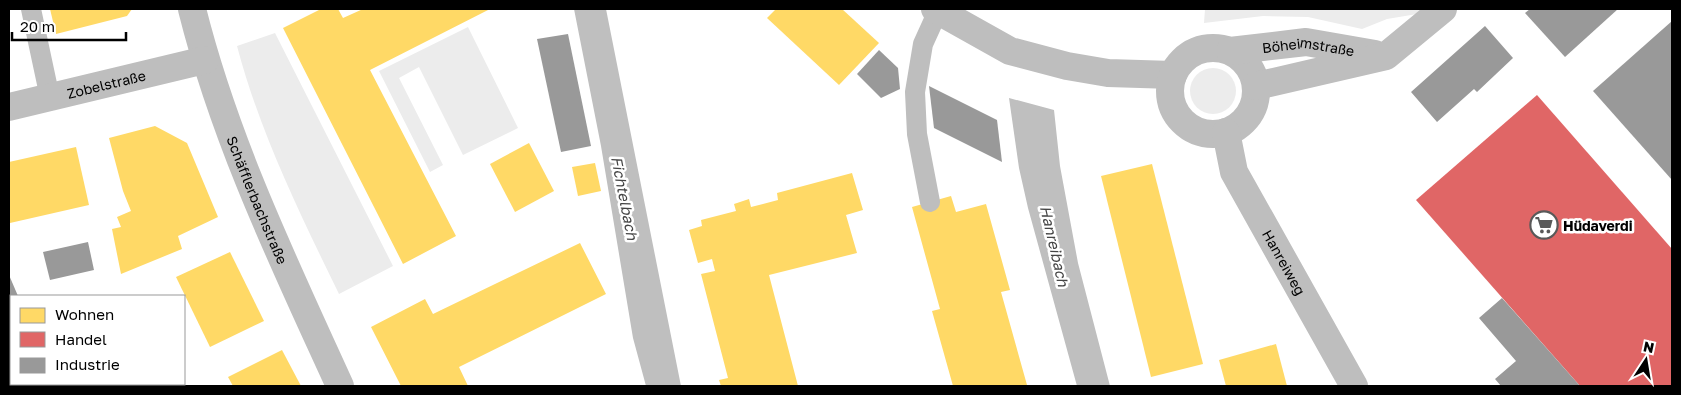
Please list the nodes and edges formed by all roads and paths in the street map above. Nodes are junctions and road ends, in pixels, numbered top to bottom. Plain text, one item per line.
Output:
1 (32, 9) edge
2 (192, 9) edge
3 (1443, 9) edge
4 (936, 10) edge
5 (1230, 51) junction
6 (1386, 56) junction
7 (205, 60) junction
8 (1173, 75) junction
9 (1256, 86) junction
10 (50, 98) junction
11 (9, 107) edge
12 (1226, 132) junction
13 (930, 202) dead end
14 (340, 386) edge
15 (1354, 386) edge

1 - 10 lane
2 - 7 street, Schäfflerbachstraße
3 - 6 street, Böheimstraße
4 - 8 street
4 - 13 lane
5 - 6 street, Böheimstraße
5 - 8 street, Böheimstraße
5 - 9 street, Böheimstraße
6 - 9 street, Böheimstraße
7 - 10 street, Zobelstraße
7 - 14 street, Schäfflerbachstraße
8 - 12 street
9 - 12 street
10 - 11 street, Zobelstraße
12 - 15 street, Hanreiweg

